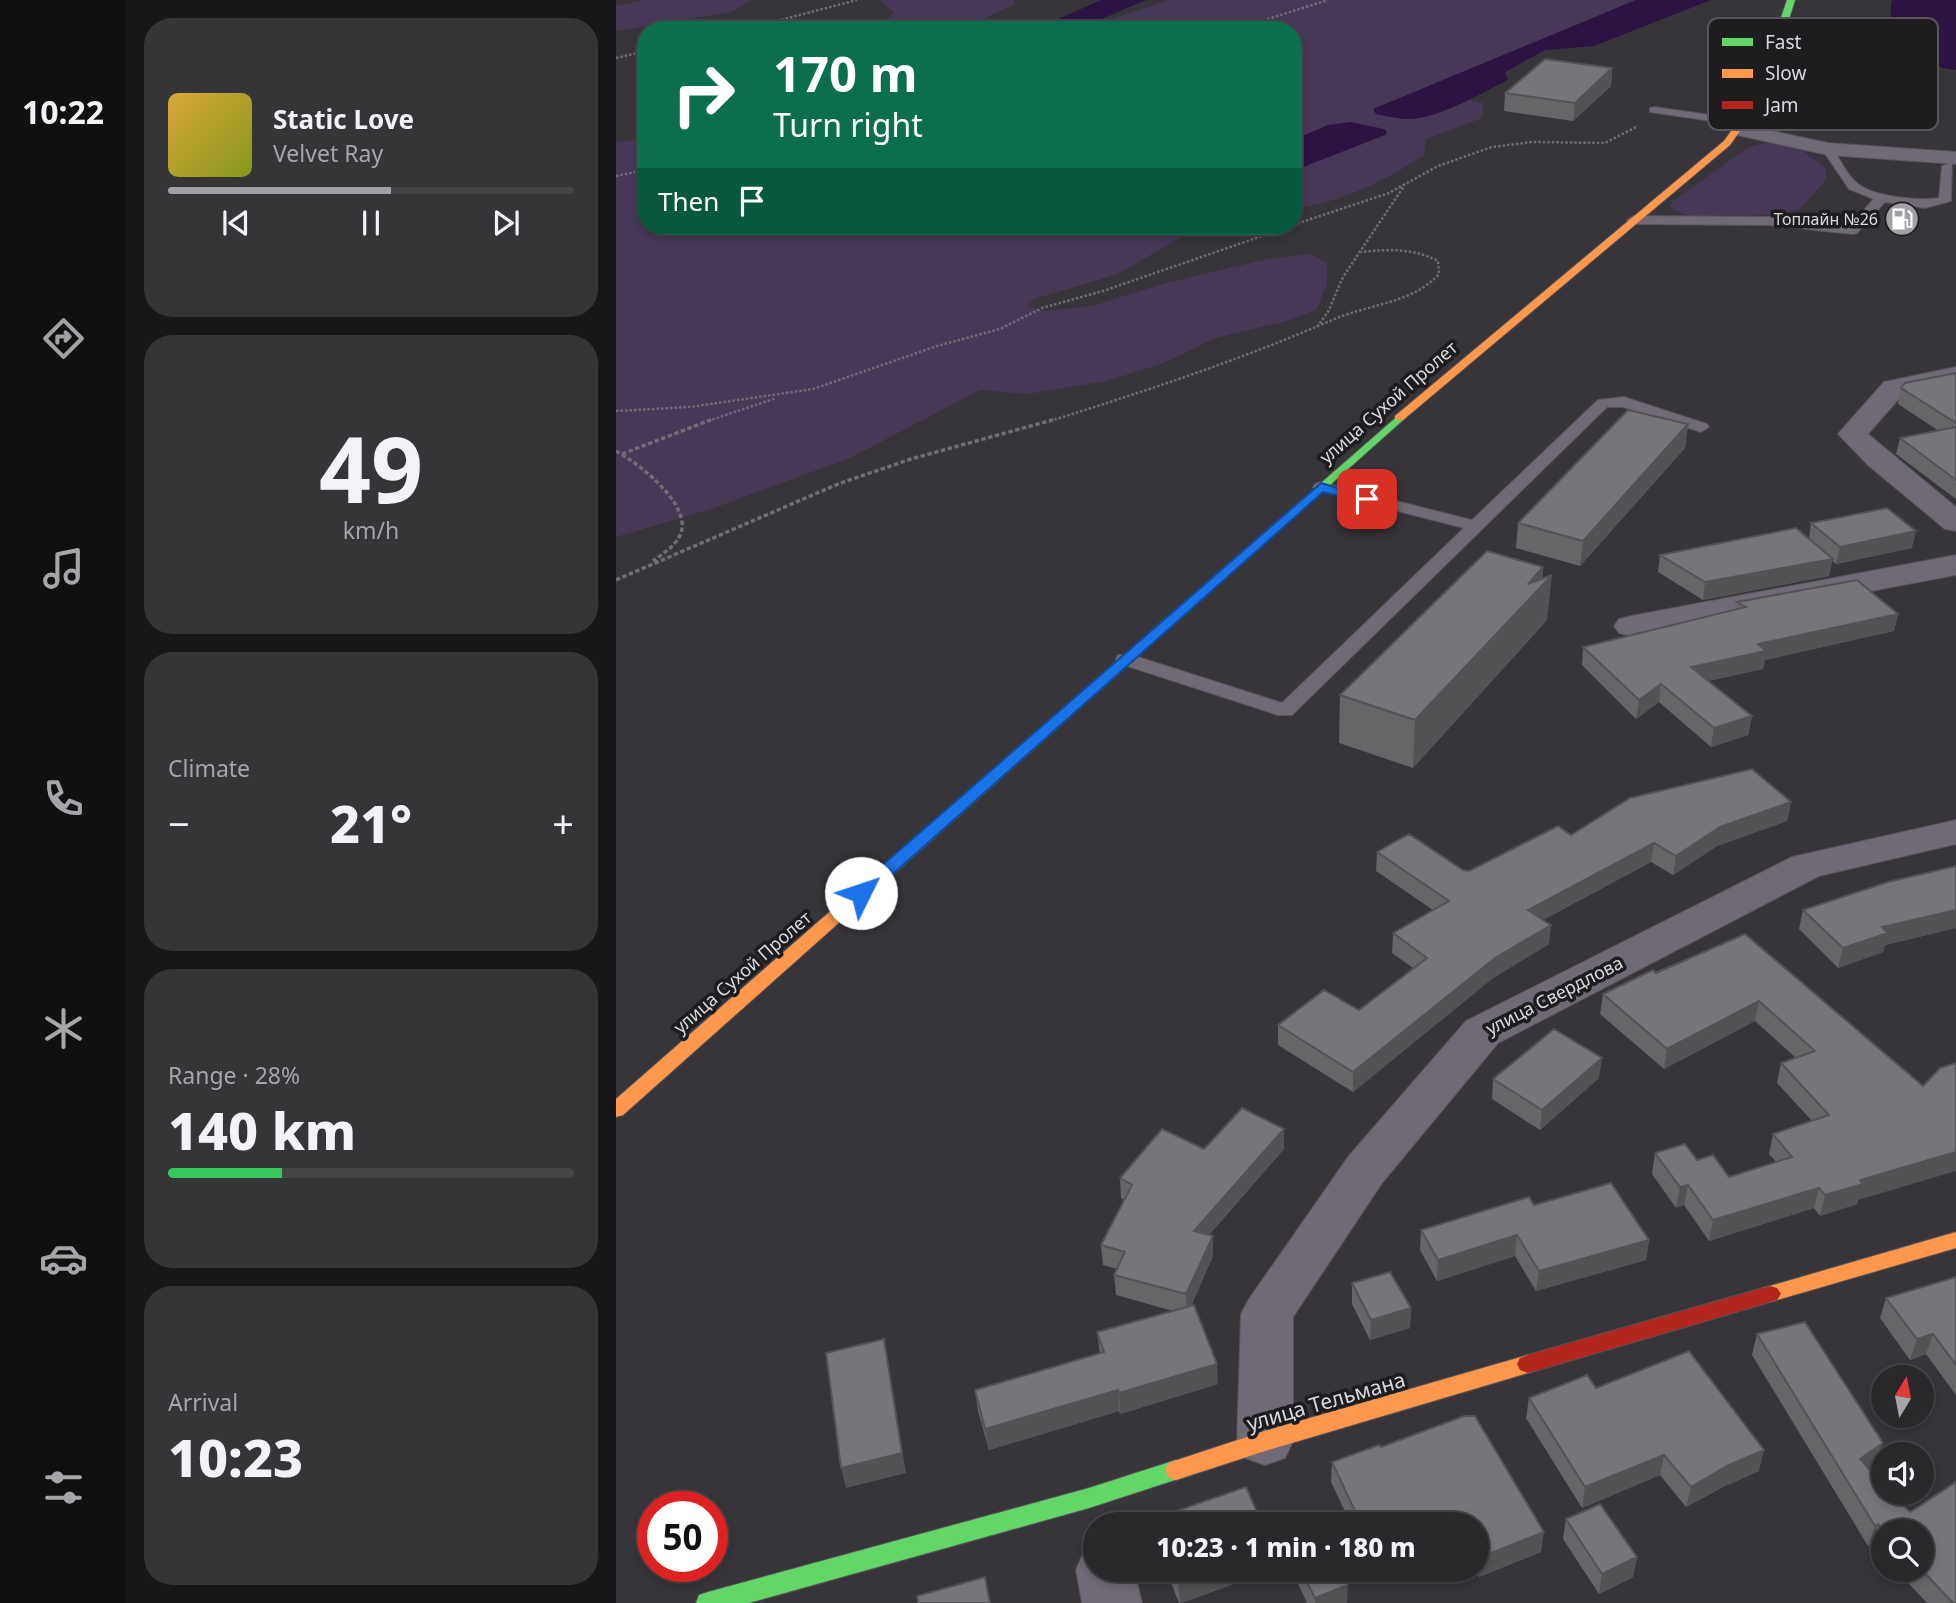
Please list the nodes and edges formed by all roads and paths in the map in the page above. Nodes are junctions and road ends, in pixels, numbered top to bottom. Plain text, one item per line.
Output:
1 (857, 0) edge
2 (1328, 0) edge
3 (1791, 0) edge
4 (1785, 18) edge
5 (776, 21) edge
6 (1262, 21) edge
7 (637, 53) edge
8 (616, 58) edge
9 (1654, 110) dead end
10 (1674, 113) junction
11 (1708, 119) edge
12 (1738, 130) edge
13 (1758, 130) edge
14 (1828, 149) junction
15 (1952, 162) edge
16 (637, 172) edge
17 (616, 176) edge
18 (1405, 185) junction
19 (1882, 198) junction
20 (1633, 220) junction
21 (1302, 221) edge
22 (1263, 235) edge
23 (1361, 252) junction
24 (1315, 328) junction
25 (1956, 375) edge
26 (791, 394) junction
27 (616, 411) edge
28 (1701, 427) dead end
29 (616, 451) edge
30 (622, 454) junction
31 (1321, 487) junction
32 (1956, 522) edge
33 (1476, 526) junction
34 (1956, 565) edge
35 (647, 566) junction
36 (616, 579) edge
37 (1631, 626) dead end
38 (1125, 659) junction
39 (1956, 832) edge
40 (616, 1110) edge
41 (1956, 1240) edge
42 (1265, 1441) junction
43 (1092, 1512) edge
44 (1083, 1514) edge
45 (1108, 1582) edge
46 (708, 1603) edge
47 (1112, 1603) edge

1 - 5 path
2 - 6 path
3 - 4 main road, улица Сухой Пролет
7 - 8 path
9 - 10 lane
10 - 11 lane
10 - 18 path
12 - 20 main road, улица Сухой Пролет
13 - 14 street
14 - 15 street
14 - 19 lane
15 - 19 lane
16 - 17 path
18 - 21 path
18 - 23 path
19 - 20 lane
20 - 31 main road, улица Сухой Пролет
22 - 26 path
23 - 24 path
23 - 24 path
24 - 35 path
25 - 32 street
26 - 27 path
26 - 30 path
28 - 33 lane
29 - 30 path
30 - 35 path
31 - 33 lane
31 - 38 main road, улица Сухой Пролет
33 - 38 lane
34 - 37 street
35 - 36 path
38 - 40 main road, улица Сухой Пролет
39 - 42 street, улица Свердлова
41 - 42 main road, улица Тельмана
42 - 43 main road, улица Тельмана
44 - 46 main road, улица Тельмана
45 - 47 street

